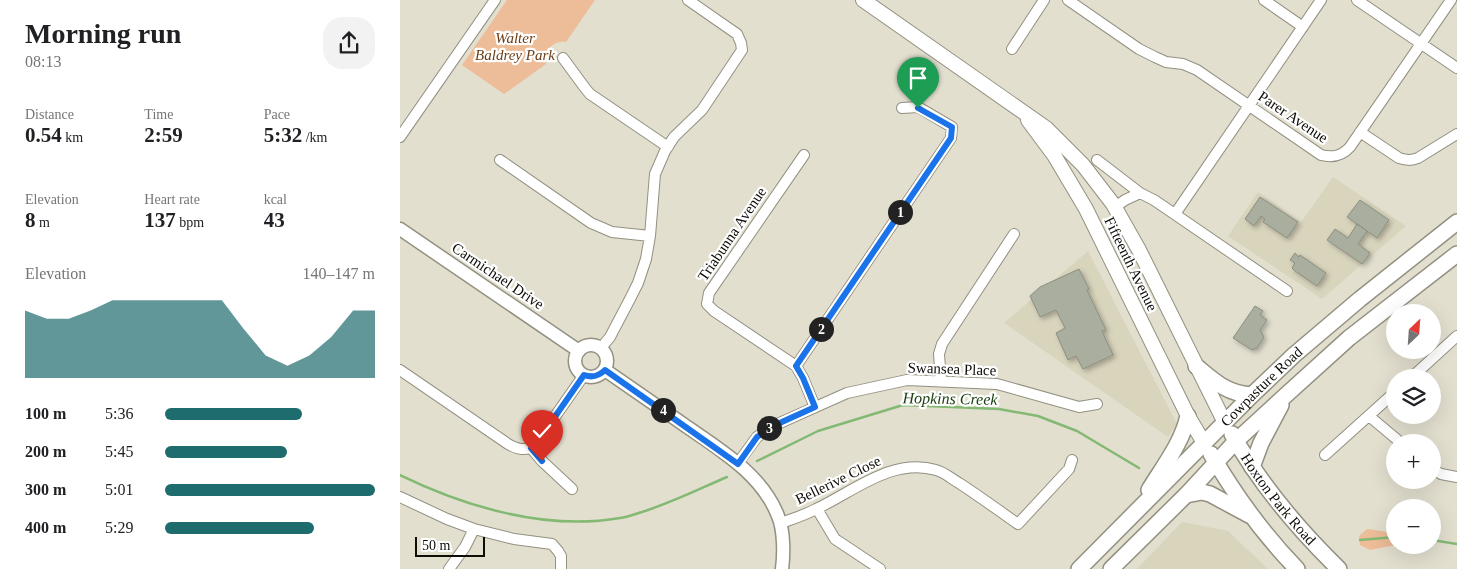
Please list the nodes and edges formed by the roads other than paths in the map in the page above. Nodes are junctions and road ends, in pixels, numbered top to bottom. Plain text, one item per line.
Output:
1 (688, 0) edge
2 (864, 0) edge
3 (1044, 0) edge
4 (1068, 0) edge
5 (1264, 0) edge
6 (1321, 0) edge
7 (1357, 0) edge
8 (1451, 0) edge
9 (490, 2) edge
10 (1303, 26) junction
11 (1421, 44) junction
12 (1012, 49) dead end
13 (563, 58) dead end
14 (1457, 68) edge
15 (1017, 106) junction
16 (1249, 106) junction
17 (902, 108) dead end
18 (1360, 132) junction
19 (1457, 134) edge
20 (400, 136) edge
21 (668, 147) junction
22 (804, 155) dead end
23 (500, 160) dead end
24 (1097, 160) dead end
25 (1140, 193) junction
26 (1115, 207) junction
27 (1175, 214) junction
28 (1457, 222) edge
29 (400, 229) edge
30 (1014, 234) dead end
31 (650, 236) junction
32 (1457, 254) edge
33 (1287, 290) dead end
34 (1457, 336) edge
35 (601, 348) junction
36 (579, 351) junction
37 (796, 366) junction
38 (1196, 366) junction
39 (1421, 369) edge
40 (400, 370) edge
41 (605, 370) junction
42 (584, 375) junction
43 (941, 381) junction
44 (1252, 395) junction
45 (1286, 395) junction
46 (1386, 400) edge
47 (1097, 404) dead end
48 (815, 407) junction
49 (1188, 416) junction
50 (1369, 416) junction
51 (1225, 423) junction
52 (1390, 434) edge
53 (1236, 441) junction
54 (1204, 443) junction
55 (531, 448) junction
56 (1325, 455) dead end
57 (1072, 460) dead end
58 (1215, 462) junction
59 (738, 464) junction
60 (1252, 467) junction
61 (1441, 474) edge
62 (1457, 477) edge
63 (572, 489) dead end
64 (1186, 494) junction
65 (400, 497) edge
66 (817, 509) junction
67 (1133, 514) junction
68 (1255, 518) junction
69 (780, 523) junction
70 (474, 529) junction
71 (449, 569) edge
72 (561, 569) edge
73 (782, 569) edge
74 (880, 569) edge
75 (1079, 569) edge
76 (1111, 569) edge
77 (1297, 569) edge
78 (1339, 569) edge

1 - 21 street
2 - 15 main road, Fifteenth Avenue
3 - 12 street
4 - 16 street, Parer Avenue
5 - 10 street
6 - 10 street
7 - 11 street
8 - 11 street, Parer Avenue
9 - 20 street
10 - 16 street
11 - 14 street
11 - 18 street, Parer Avenue
13 - 21 street
15 - 26 main road, Fifteenth Avenue
15 - 49 main road, Fifteenth Avenue
16 - 18 street, Parer Avenue
16 - 27 street
17 - 37 street
18 - 19 street
21 - 31 street
22 - 37 street, Triabunna Avenue
23 - 31 street
24 - 25 street
25 - 26 street
25 - 27 street
26 - 38 main road, Fifteenth Avenue
27 - 33 street
28 - 44 main road, Cowpasture Road
29 - 36 street, Carmichael Drive
30 - 43 street
31 - 35 street
32 - 45 main road, Cowpasture Road
34 - 39 street
35 - 36 street
35 - 41 street
36 - 42 street
37 - 48 street, Triabunna Avenue
38 - 44 main road
38 - 51 main road, Fifteenth Avenue
40 - 55 street
41 - 42 street
41 - 59 street
42 - 55 street
43 - 47 street, Swansea Place
43 - 48 street, Swansea Place
44 - 51 main road, Cowpasture Road
45 - 53 main road, Cowpasture Road
45 - 60 main road
46 - 50 street
48 - 59 street, Swansea Place
49 - 54 main road, Fifteenth Avenue
49 - 67 main road
50 - 52 street
50 - 56 street
51 - 53 main road, Hoxton Park Road
51 - 54 main road, Cowpasture Road
53 - 58 main road, Cowpasture Road
53 - 60 main road, Hoxton Park Road
54 - 58 main road, Hoxton Park Road
54 - 67 main road, Cowpasture Road
55 - 63 street
57 - 66 street, Bellerive Close
58 - 64 main road, Cowpasture Road
58 - 68 main road, Hoxton Park Road
59 - 69 street
60 - 78 main road, Hoxton Park Road
61 - 62 street
64 - 68 main road
64 - 76 main road, Cowpasture Road
65 - 70 street
66 - 69 street, Bellerive Close
66 - 74 street
67 - 75 main road, Cowpasture Road
68 - 77 main road, Hoxton Park Road
69 - 73 street
70 - 71 street
70 - 72 street

